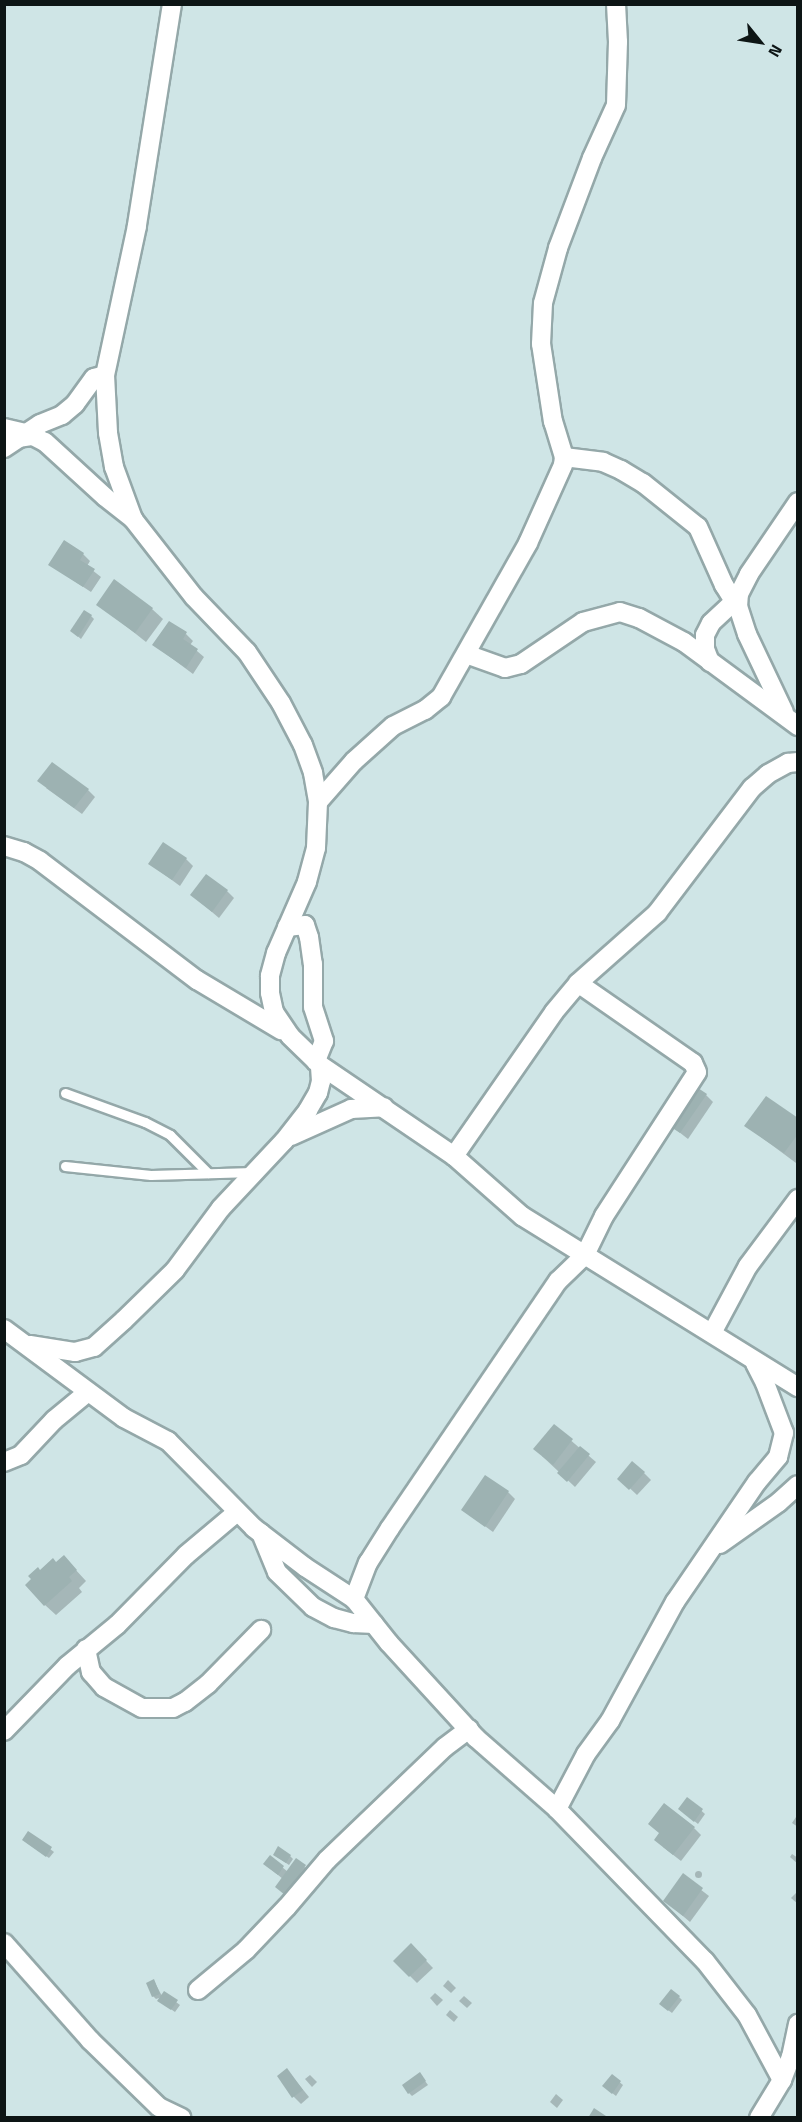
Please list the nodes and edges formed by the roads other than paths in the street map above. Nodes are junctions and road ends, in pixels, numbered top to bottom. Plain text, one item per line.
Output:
1 (172, 4) edge
2 (616, 4) edge
3 (105, 375) junction
4 (13, 437) edge
5 (564, 457) junction
6 (798, 502) edge
7 (133, 519) junction
8 (736, 604) junction
9 (466, 654) junction
10 (710, 662) junction
11 (792, 721) edge
12 (798, 762) edge
13 (318, 802) junction
14 (4, 846) edge
15 (287, 927) junction
16 (578, 983) junction
17 (290, 1036) junction
18 (318, 1063) junction
19 (64, 1094) dead end
20 (384, 1107) junction
21 (286, 1138) junction
22 (454, 1156) junction
23 (64, 1166) dead end
24 (255, 1172) junction
25 (208, 1173) junction
26 (798, 1199) edge
27 (585, 1255) junction
28 (4, 1329) edge
29 (712, 1333) junction
30 (26, 1344) junction
31 (754, 1362) junction
32 (798, 1387) edge
33 (88, 1392) junction
34 (4, 1462) edge
35 (798, 1485) edge
36 (237, 1512) junction
37 (261, 1533) junction
38 (713, 1548) junction
39 (354, 1599) junction
40 (374, 1624) junction
41 (261, 1630) dead end
42 (86, 1648) junction
43 (469, 1729) junction
44 (4, 1731) edge
45 (557, 1809) junction
46 (4, 1943) edge
47 (198, 1990) dead end
48 (798, 2024) edge
49 (782, 2080) junction
50 (182, 2118) edge
51 (759, 2118) edge

1 - 3 street
2 - 5 street
3 - 4 street
3 - 7 street
4 - 7 street
5 - 8 street
5 - 9 street
6 - 8 street
7 - 13 street
8 - 10 street
8 - 11 street
9 - 10 street
9 - 13 street
10 - 11 street
12 - 16 street
13 - 15 street
14 - 17 street
15 - 17 street
15 - 18 street
16 - 22 street
16 - 27 street
17 - 18 street
18 - 20 street
18 - 21 street
19 - 25 lane
20 - 21 street
20 - 22 street
21 - 24 street
22 - 27 street
23 - 25 lane
24 - 25 lane
24 - 30 street
26 - 29 street
27 - 29 street
27 - 39 street
28 - 30 street
29 - 31 street
30 - 33 street
31 - 32 street
31 - 38 street
33 - 34 street
33 - 36 street
35 - 38 street
36 - 37 street
36 - 42 street
37 - 39 street
37 - 40 street
38 - 45 street
39 - 40 street
40 - 43 street
41 - 42 street
42 - 44 street
43 - 45 street
43 - 47 street
45 - 49 street
46 - 50 street
48 - 49 street
49 - 51 street

